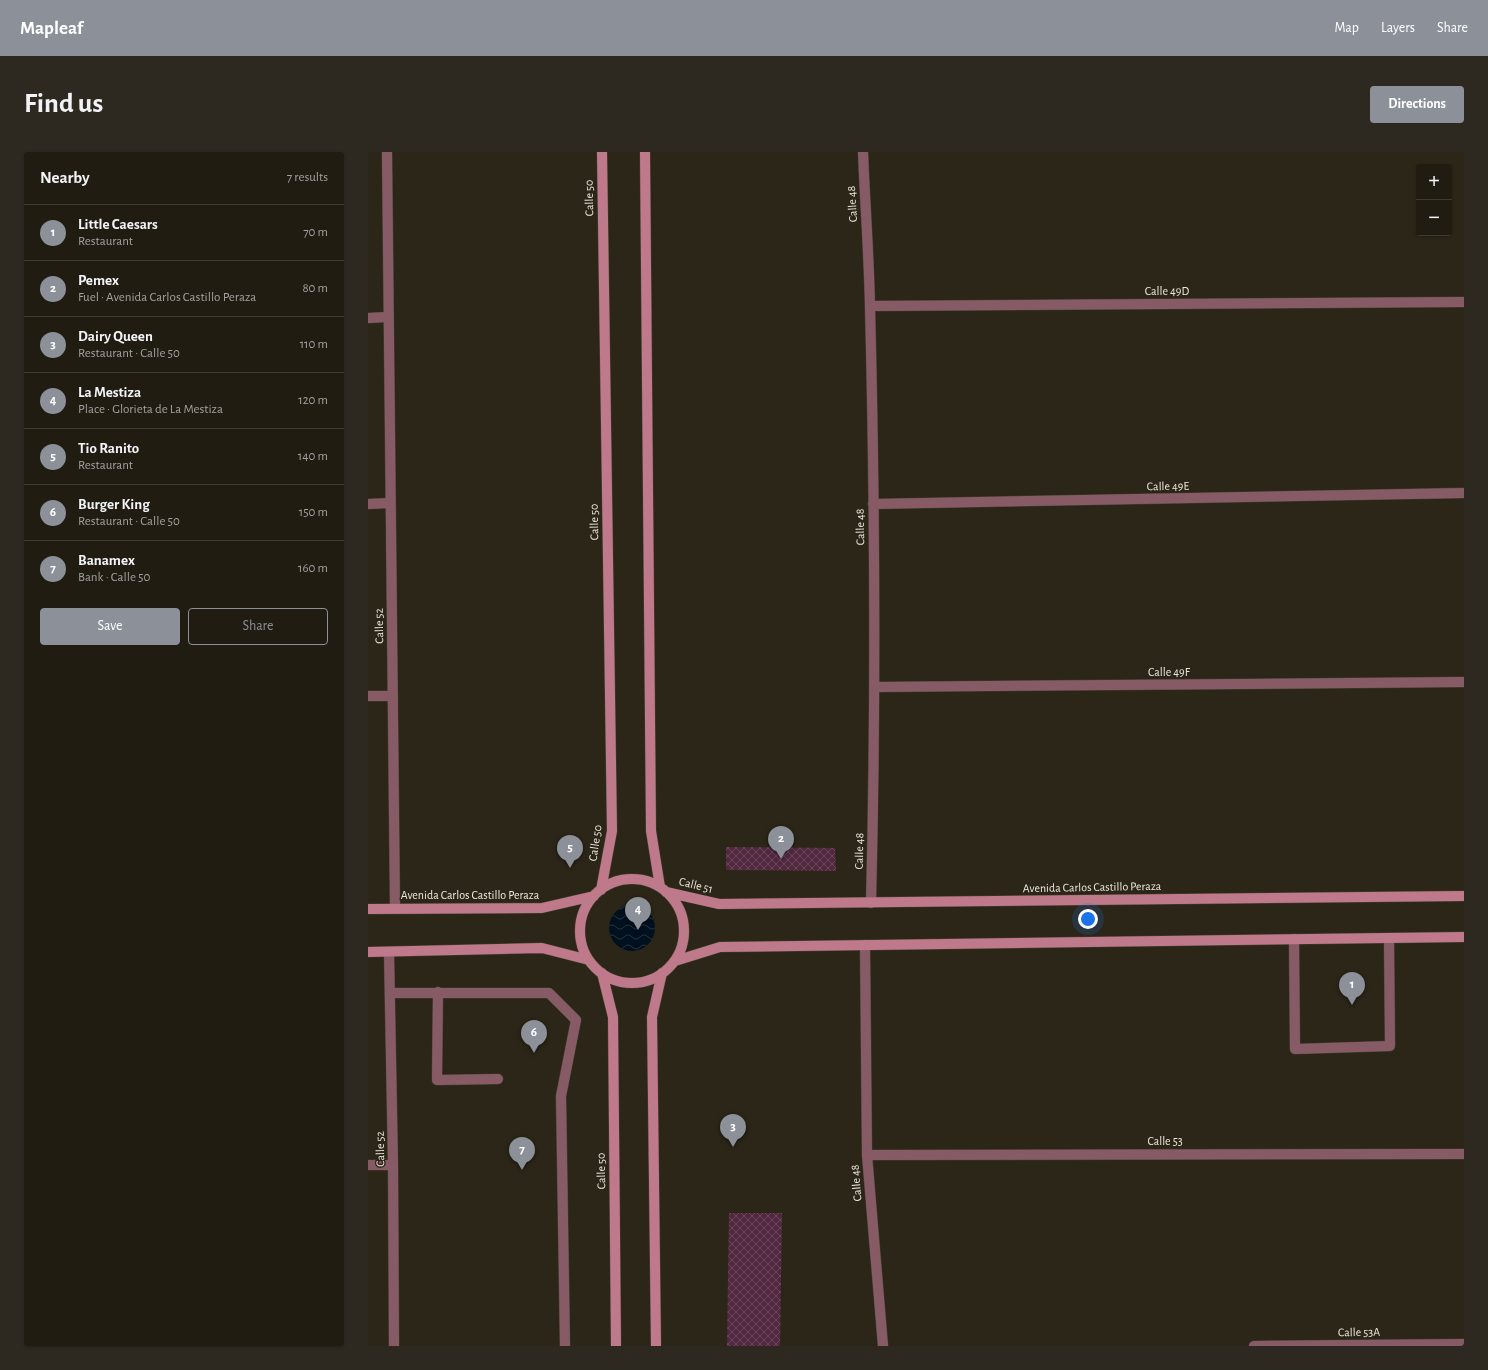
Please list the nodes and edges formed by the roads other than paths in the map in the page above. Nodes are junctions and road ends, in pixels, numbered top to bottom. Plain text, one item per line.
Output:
1 (387, 152) edge
2 (602, 152) edge
3 (644, 152) edge
4 (863, 152) edge
5 (1464, 302) edge
6 (870, 306) junction
7 (388, 317) junction
8 (368, 318) edge
9 (1464, 493) edge
10 (368, 504) edge
11 (390, 504) junction
12 (873, 504) junction
13 (1464, 682) edge
14 (875, 687) junction
15 (368, 696) edge
16 (393, 696) junction
17 (663, 889) junction
18 (598, 893) junction
19 (1464, 896) edge
20 (871, 903) junction
21 (719, 904) joint
22 (395, 908) junction
23 (368, 909) edge
24 (1464, 937) edge
25 (1388, 938) junction
26 (1294, 939) junction
27 (864, 945) junction
28 (368, 952) edge
29 (389, 952) junction
30 (589, 960) junction
31 (675, 961) junction
32 (602, 973) junction
33 (662, 973) junction
34 (438, 992) junction
35 (390, 993) junction
36 (498, 1079) dead end
37 (1464, 1154) edge
38 (866, 1155) junction
39 (368, 1165) edge
40 (393, 1165) junction
41 (1464, 1344) edge
42 (394, 1346) edge
43 (565, 1346) edge
44 (616, 1346) edge
45 (656, 1346) edge
46 (883, 1346) edge
47 (1254, 1346) edge

1 - 7 street, Calle 52
2 - 18 main road, Calle 50
3 - 17 main road
4 - 6 street, Calle 48
5 - 6 street, Calle 49D
6 - 12 street, Calle 48
7 - 8 street
7 - 11 street, Calle 52
9 - 12 street, Calle 49E
10 - 11 street
11 - 16 street, Calle 52
12 - 14 street, Calle 48
13 - 14 street, Calle 49F
14 - 20 street, Calle 48
15 - 16 street
16 - 22 street, Calle 52
17 - 18 main road
17 - 21 main road, Calle 51
17 - 31 main road
18 - 22 main road, Avenida Carlos Castillo Peraza
18 - 30 main road
19 - 20 main road, Avenida Carlos Castillo Peraza
20 - 21 main road, Avenida Carlos Castillo Peraza
22 - 23 main road, Avenida Carlos Castillo Peraza
24 - 25 main road
25 - 26 main road
25 - 26 street
26 - 27 main road
27 - 31 main road
27 - 38 street, Calle 48
28 - 29 main road
29 - 30 main road
29 - 35 street, Calle 52
30 - 32 main road
31 - 33 main road
32 - 33 main road
32 - 44 main road, Calle 50
33 - 45 main road
34 - 35 street
34 - 36 street
34 - 43 street
35 - 40 street, Calle 52
37 - 38 street, Calle 53
38 - 46 street, Calle 48
39 - 40 street
40 - 42 street, Calle 52
41 - 47 street, Calle 53A

